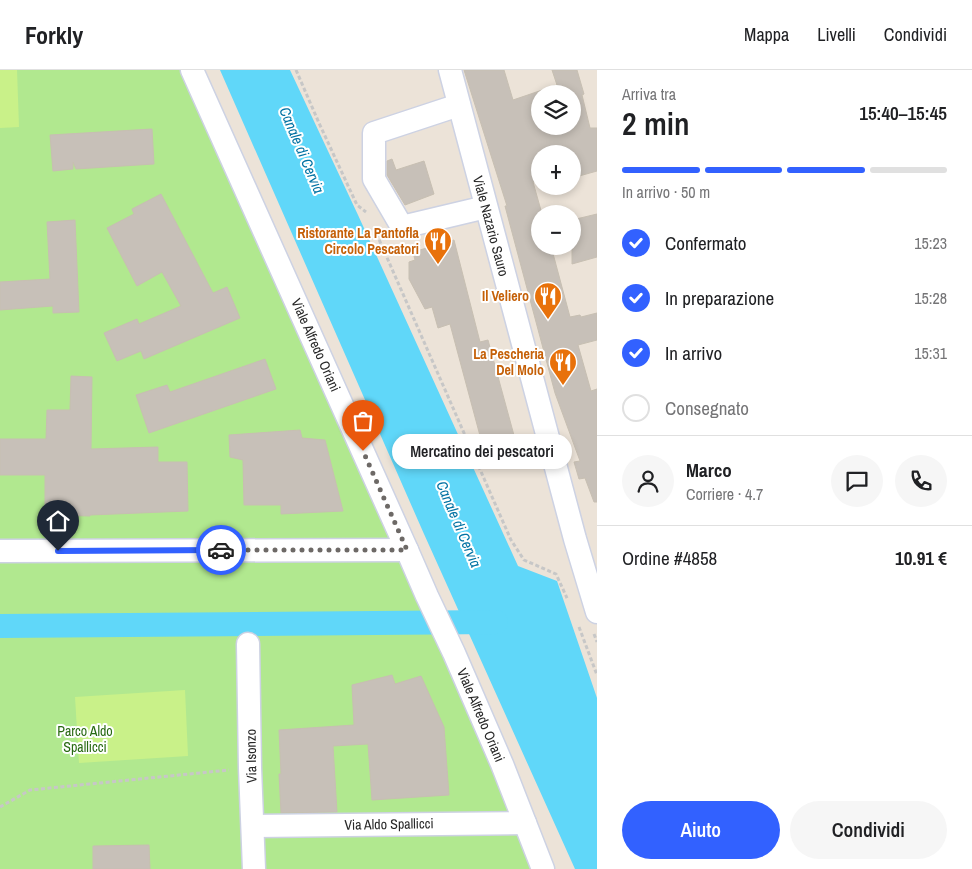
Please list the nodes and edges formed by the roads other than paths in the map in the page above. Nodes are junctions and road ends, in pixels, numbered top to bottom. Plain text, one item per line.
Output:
1 (192, 70) edge
2 (450, 70) edge
3 (459, 105) junction
4 (486, 207) junction
5 (407, 550) junction
6 (0, 551) edge
7 (589, 562) edge
8 (587, 617) edge
9 (248, 644) dead end
10 (525, 823) junction
11 (253, 826) junction
12 (254, 869) edge
13 (543, 869) edge

1 - 5 street, Viale Alfredo Oriani
2 - 3 street, Viale Nazario Sauro
3 - 4 street, Viale Nazario Sauro
3 - 4 street
4 - 7 street, Viale Nazario Sauro
5 - 6 street
5 - 10 street, Viale Alfredo Oriani
7 - 8 street, Viale Nazario Sauro
9 - 11 street, Via Isonzo
10 - 11 street, Via Aldo Spallicci
10 - 13 street, Viale Alfredo Oriani
11 - 12 street, Via Isonzo

